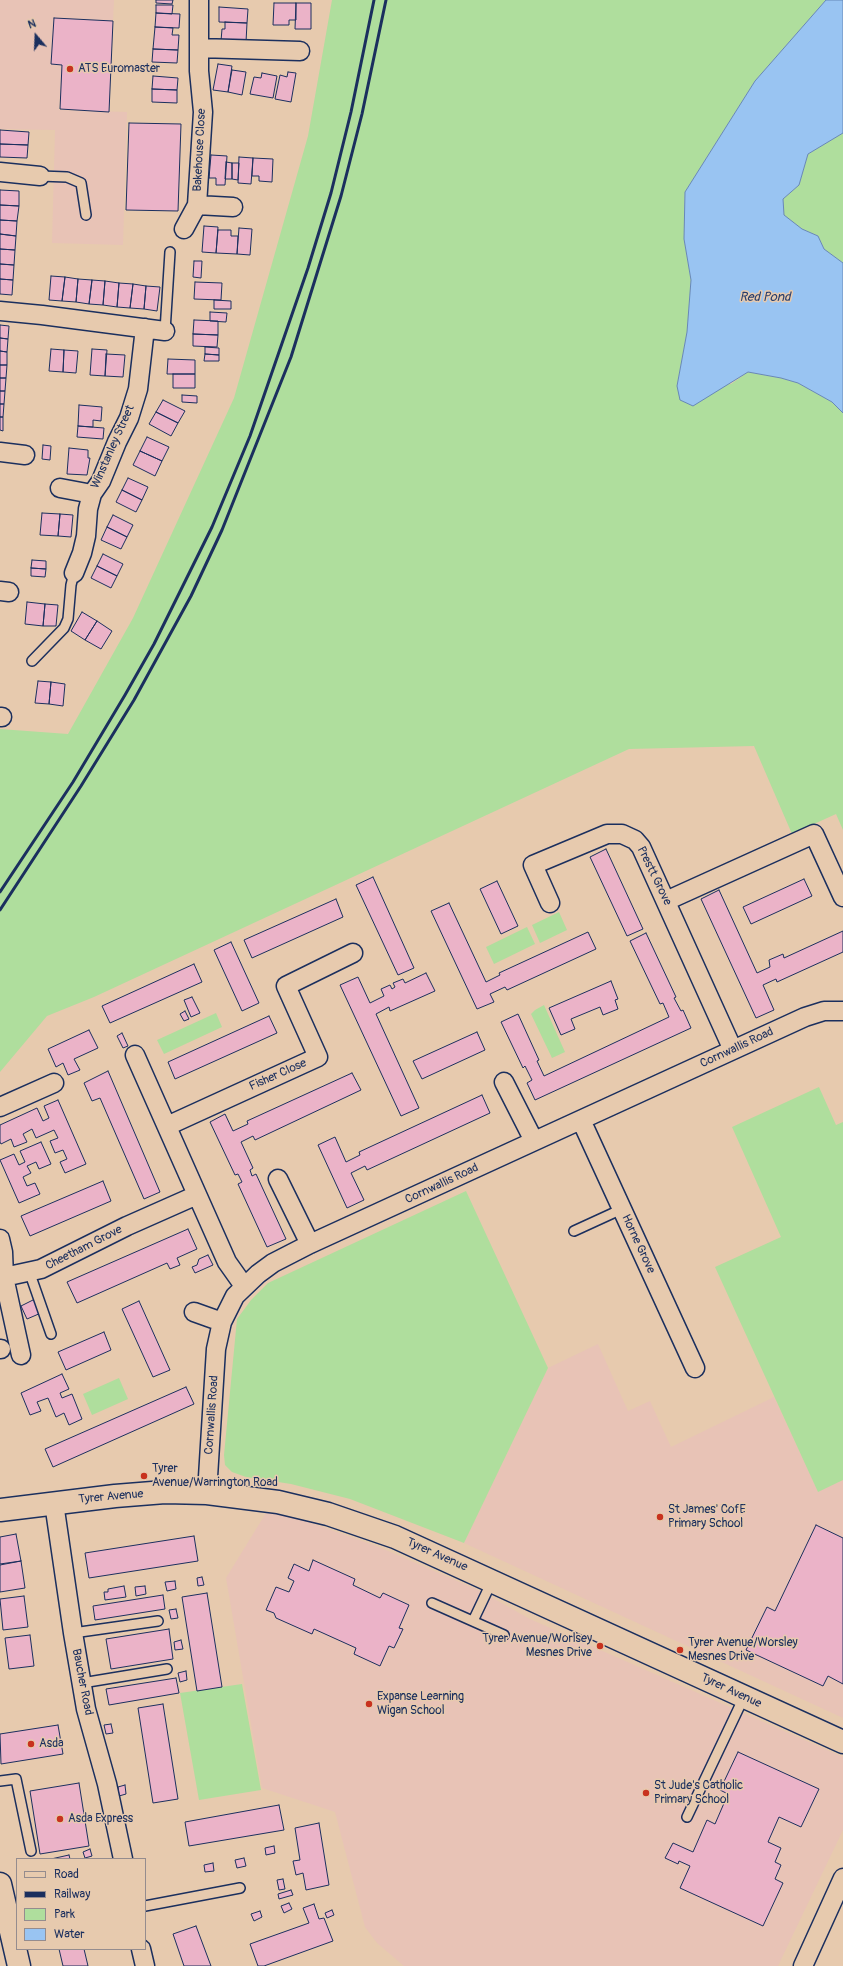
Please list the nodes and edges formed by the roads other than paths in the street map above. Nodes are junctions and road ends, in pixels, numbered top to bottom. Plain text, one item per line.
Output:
1 (199, 0) edge
2 (199, 48) junction
3 (300, 51) dead end
4 (0, 172) edge
5 (40, 176) joint
6 (197, 205) junction
7 (233, 207) dead end
8 (86, 215) dead end
9 (184, 229) dead end
10 (170, 252) dead end
11 (0, 311) edge
12 (145, 328) junction
13 (165, 331) joint
14 (0, 452) edge
15 (25, 455) dead end
16 (60, 488) dead end
17 (92, 494) junction
18 (74, 573) joint
19 (32, 661) dead end
20 (843, 897) edge
21 (666, 901) junction
22 (550, 903) dead end
23 (353, 953) dead end
24 (843, 1011) edge
25 (733, 1050) junction
26 (135, 1055) dead end
27 (504, 1082) dead end
28 (54, 1083) dead end
29 (0, 1107) edge
30 (581, 1120) junction
31 (167, 1126) junction
32 (534, 1141) junction
33 (278, 1179) dead end
34 (197, 1195) junction
35 (622, 1209) junction
36 (574, 1231) dead end
37 (0, 1239) edge
38 (310, 1244) junction
39 (29, 1272) junction
40 (4, 1277) junction
41 (244, 1286) junction
42 (194, 1312) dead end
43 (222, 1322) junction
44 (52, 1334) dead end
45 (21, 1355) dead end
46 (695, 1368) dead end
47 (207, 1493) junction
48 (54, 1503) junction
49 (0, 1510) edge
50 (492, 1580) junction
51 (432, 1603) dead end
52 (158, 1621) dead end
53 (473, 1621) junction
54 (73, 1633) junction
55 (504, 1635) dead end
56 (167, 1669) dead end
57 (82, 1683) junction
58 (744, 1697) junction
59 (843, 1742) edge
60 (0, 1781) edge
61 (686, 1817) dead end
62 (31, 1851) dead end
63 (123, 1858) edge
64 (0, 1884) edge
65 (842, 1885) edge
66 (240, 1888) dead end
67 (146, 1906) edge
68 (142, 1950) edge
69 (19, 1966) edge
70 (145, 1966) edge
71 (802, 1966) edge

1 - 2 street, Bakehouse Close
2 - 3 street
2 - 6 street, Bakehouse Close
4 - 5 street
5 - 8 lane
6 - 7 street, Bakehouse Close
6 - 9 street, Bakehouse Close
10 - 13 lane
11 - 12 street
12 - 13 street
12 - 17 street, Winstanley Street
14 - 15 street
16 - 17 street, Winstanley Street
17 - 18 street, Winstanley Street
18 - 19 lane, Winstanley Street
20 - 21 street
21 - 22 street, Prestt Grove
21 - 25 street, Prestt Grove
23 - 31 street, Fisher Close
24 - 25 street, Cornwallis Road
25 - 30 street, Cornwallis Road
26 - 31 street
27 - 32 street
28 - 29 street
30 - 32 street, Cornwallis Road
30 - 35 street, Horne Grove
31 - 34 street
32 - 38 street, Cornwallis Road
33 - 38 street
34 - 39 street, Cheetham Grove
34 - 41 street
35 - 36 lane
35 - 46 street, Horne Grove
37 - 40 street
38 - 41 street, Cornwallis Road
39 - 40 street, Cheetham Grove
39 - 44 lane
40 - 45 street
41 - 43 street, Cornwallis Road
42 - 43 street
43 - 47 street, Cornwallis Road
47 - 48 street, Tyrer Avenue
47 - 50 street, Tyrer Avenue
48 - 49 street, Tyrer Avenue
48 - 54 street, Baucher Road
50 - 53 lane
50 - 58 street, Tyrer Avenue
51 - 53 lane
52 - 54 lane
53 - 55 lane
54 - 57 street, Baucher Road
56 - 57 lane
57 - 63 street, Baucher Road
58 - 59 street, Tyrer Avenue
58 - 61 lane
60 - 62 lane
64 - 69 street
65 - 71 street
66 - 67 lane
68 - 70 street

